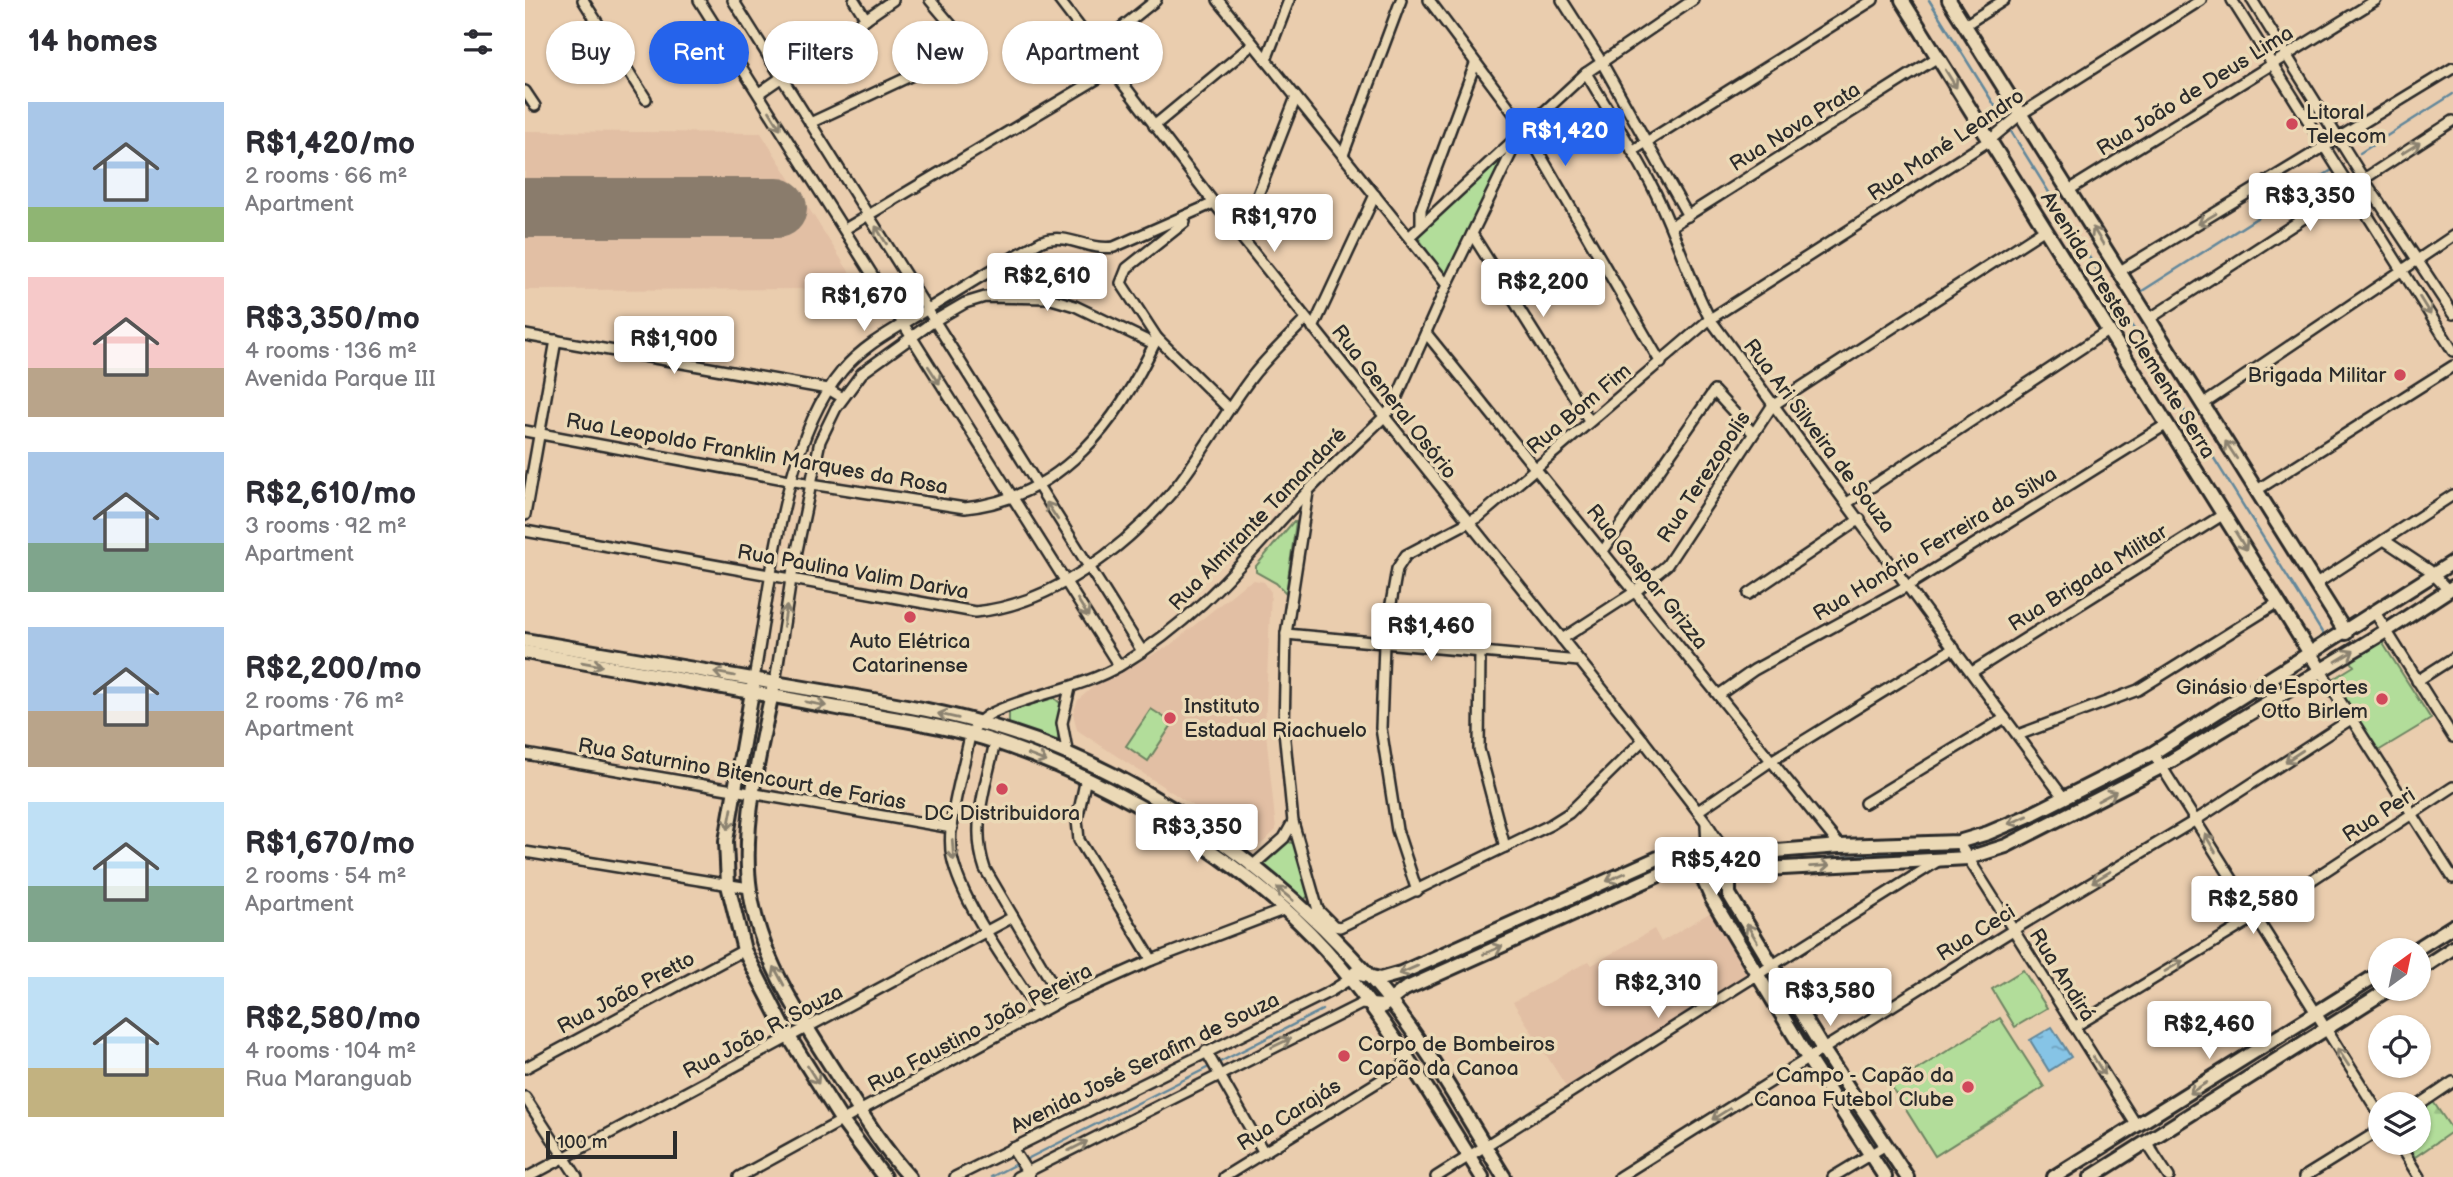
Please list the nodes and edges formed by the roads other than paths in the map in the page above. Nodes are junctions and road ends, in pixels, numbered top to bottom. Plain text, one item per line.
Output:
1 (583, 0) edge
2 (699, 0) edge
3 (733, 0) edge
4 (854, 0) edge
5 (893, 0) edge
6 (930, 0) edge
7 (1059, 0) edge
8 (1156, 0) edge
9 (1218, 0) edge
10 (1289, 0) edge
11 (1401, 0) edge
12 (1429, 0) edge
13 (1562, 0) edge
14 (1692, 0) edge
15 (1873, 0) edge
16 (1902, 0) edge
17 (1949, 0) edge
18 (2004, 0) edge
19 (2201, 0) edge
20 (2232, 0) edge
21 (2252, 0) edge
22 (2376, 0) edge
23 (866, 19) junction
24 (863, 21) edge
25 (1075, 21) edge
26 (1130, 21) edge
27 (1965, 25) junction
28 (1253, 44) junction
29 (763, 48) edge
30 (2286, 55) junction
31 (1938, 57) junction
32 (1266, 60) junction
33 (1601, 61) junction
34 (1475, 64) junction
35 (2272, 64) junction
36 (2453, 68) edge
37 (1586, 73) junction
38 (772, 84) edge
39 (786, 84) edge
40 (1088, 84) edge
41 (1122, 84) edge
42 (525, 91) edge
43 (758, 93) junction
44 (1296, 97) junction
45 (646, 99) dead end
46 (535, 106) dead end
47 (2017, 118) junction
48 (2453, 121) edge
49 (810, 123) junction
50 (1154, 126) junction
51 (1524, 127) junction
52 (2340, 138) junction
53 (1990, 141) junction
54 (1647, 143) junction
55 (2324, 147) junction
56 (1632, 151) junction
57 (1343, 155) junction
58 (2363, 178) junction
59 (2351, 189) junction
60 (2069, 190) junction
61 (1375, 195) junction
62 (1214, 203) junction
63 (868, 215) junction
64 (1191, 216) junction
65 (1688, 216) junction
66 (1421, 225) junction
67 (1671, 226) junction
68 (845, 229) junction
69 (2045, 229) junction
70 (1472, 234) junction
71 (1242, 236) junction
72 (2453, 236) edge
73 (1409, 237) junction
74 (2416, 259) junction
75 (2120, 271) junction
76 (2403, 272) junction
77 (1447, 285) junction
78 (928, 309) junction
79 (2453, 314) edge
80 (1306, 319) junction
81 (1710, 319) junction
82 (2149, 319) junction
83 (934, 321) junction
84 (902, 324) junction
85 (1313, 328) junction
86 (2109, 330) junction
87 (1426, 333) junction
88 (525, 335) edge
89 (910, 338) junction
90 (556, 340) junction
91 (1156, 341) junction
92 (2453, 351) edge
93 (850, 362) junction
94 (1661, 363) junction
95 (2453, 366) edge
96 (862, 373) junction
97 (828, 389) junction
98 (843, 398) junction
99 (1772, 405) junction
100 (2203, 405) junction
101 (1229, 409) junction
102 (1384, 417) junction
103 (1589, 420) junction
104 (2167, 424) junction
105 (525, 431) edge
106 (1753, 433) junction
107 (538, 434) junction
108 (1536, 468) junction
109 (792, 480) junction
110 (811, 484) junction
111 (1037, 488) junction
112 (1308, 490) junction
113 (2257, 490) junction
114 (2453, 495) edge
115 (1013, 498) junction
116 (1847, 503) junction
117 (2224, 514) junction
118 (525, 515) edge
119 (1860, 519) junction
120 (1468, 524) junction
121 (525, 531) edge
122 (2384, 540) junction
123 (1603, 551) junction
124 (2453, 562) edge
125 (1087, 565) junction
126 (2435, 575) junction
127 (773, 576) junction
128 (791, 579) junction
129 (1065, 580) junction
130 (2316, 584) junction
131 (1909, 585) junction
132 (2450, 589) edge
133 (1636, 591) junction
134 (1749, 594) dead end
135 (2279, 602) junction
136 (2376, 614) junction
137 (2386, 631) junction
138 (2346, 632) junction
139 (1286, 634) junction
140 (1562, 639) junction
141 (525, 640) edge
142 (1384, 644) junction
143 (1954, 648) junction
144 (1142, 651) junction
145 (525, 652) edge
146 (1481, 653) junction
147 (2311, 654) junction
148 (2453, 658) edge
149 (1579, 661) junction
150 (1119, 666) junction
151 (2321, 671) junction
152 (1972, 672) junction
153 (754, 679) junction
154 (2417, 681) junction
155 (1070, 688) junction
156 (773, 689) junction
157 (753, 693) junction
158 (1720, 694) junction
159 (2005, 718) junction
160 (2351, 719) junction
161 (977, 723) junction
162 (970, 735) junction
163 (2018, 735) junction
164 (2453, 737) edge
165 (1643, 740) junction
166 (995, 742) junction
167 (2153, 753) junction
168 (525, 754) edge
169 (1068, 755) junction
170 (1771, 761) junction
171 (2161, 767) junction
172 (1086, 778) junction
173 (2453, 787) edge
174 (736, 790) junction
175 (755, 794) junction
176 (2063, 797) junction
177 (1865, 803) dead end
178 (1698, 811) junction
179 (2412, 813) junction
180 (2196, 820) junction
181 (1293, 822) junction
182 (1706, 822) junction
183 (952, 828) junction
184 (1958, 842) junction
185 (1840, 846) junction
186 (1505, 847) junction
187 (1705, 851) junction
188 (525, 852) edge
189 (1726, 854) junction
190 (1968, 858) junction
191 (1941, 859) junction
192 (1251, 867) junction
193 (1728, 872) junction
194 (1701, 874) junction
195 (2453, 878) edge
196 (728, 885) junction
197 (749, 888) junction
198 (1416, 891) junction
199 (1283, 910) junction
200 (1315, 913) junction
201 (1013, 917) junction
202 (2254, 918) junction
203 (2453, 926) edge
204 (2013, 930) junction
205 (986, 931) junction
206 (2431, 940) edge
207 (2453, 948) edge
208 (744, 950) junction
209 (1152, 960) junction
210 (2431, 962) edge
211 (1772, 966) junction
212 (1368, 976) junction
213 (1758, 976) junction
214 (1350, 979) junction
215 (2368, 981) edge
216 (1062, 1000) junction
217 (1388, 1001) junction
218 (2371, 1001) edge
219 (1370, 1004) junction
220 (1038, 1012) junction
221 (2316, 1014) junction
222 (2074, 1027) junction
223 (807, 1029) junction
224 (2326, 1030) junction
225 (789, 1037) junction
226 (1206, 1051) junction
227 (1824, 1051) junction
228 (1809, 1060) junction
229 (1410, 1062) junction
230 (1434, 1065) junction
231 (525, 1068) edge
232 (1219, 1074) junction
233 (1418, 1074) junction
234 (2453, 1082) edge
235 (1450, 1091) junction
236 (2368, 1096) edge
237 (525, 1097) edge
238 (2431, 1097) edge
239 (1434, 1101) junction
240 (860, 1112) junction
241 (842, 1121) junction
242 (2137, 1126) junction
243 (2368, 1137) edge
244 (2147, 1142) junction
245 (1886, 1145) junction
246 (1485, 1146) junction
247 (1012, 1148) junction
248 (1263, 1151) junction
249 (1870, 1154) junction
250 (2405, 1155) edge
251 (1469, 1156) junction
252 (564, 1157) junction
253 (1502, 1173) edge
254 (1028, 1175) edge
255 (528, 1177) edge
256 (577, 1177) edge
257 (739, 1177) edge
258 (884, 1177) edge
259 (909, 1177) edge
260 (955, 1177) edge
261 (1017, 1177) edge
262 (1224, 1177) edge
263 (1436, 1177) edge
264 (1482, 1177) edge
265 (1488, 1177) edge
266 (1619, 1177) edge
267 (1833, 1177) edge
268 (1885, 1177) edge
269 (1907, 1177) edge
270 (2054, 1177) edge
271 (2091, 1177) edge
272 (2169, 1177) edge
273 (2304, 1177) edge
274 (2419, 1177) edge

1 - 45 street
2 - 43 street
3 - 29 street
4 - 23 street
5 - 23 street
6 - 49 street
7 - 25 street, Rua General Osório
8 - 26 street
9 - 28 street
10 - 32 street
11 - 57 street
12 - 34 street
13 - 33 street
14 - 33 street
15 - 54 street
16 - 31 main road, Avenida Orestes Clemente Serra
17 - 27 main road, Avenida Orestes Clemente Serra
18 - 27 street
19 - 47 street, Rua Mané Leandro
20 - 35 street
21 - 30 street
22 - 30 street, Rua João de Deus Lima
23 - 24 street
27 - 47 main road, Avenida Orestes Clemente Serra
28 - 32 street
28 - 50 street
30 - 35 street, Rua João de Deus Lima
30 - 52 street
31 -> 53 main road, Avenida Orestes Clemente Serra
31 - 65 street, Rua Nova Prata
32 - 44 street
33 - 37 street
33 - 54 street
34 - 51 street
34 - 66 street
35 - 55 street
35 - 60 street, Rua João de Deus Lima
36 - 52 street
37 - 51 street
37 - 56 street, Rua Ari Silveira de Souza
38 - 43 street
39 - 49 street
40 - 63 street
41 - 50 street, Rua General Osório
42 - 46 street
43 -> 68 street
44 - 57 street
44 - 71 street
47 - 53 street, Rua Mané Leandro
47 - 60 main road, Avenida Orestes Clemente Serra
58 -> 48 street
49 - 63 street
50 - 62 street, Rua General Osório
51 - 66 street
51 - 70 street, Rua Almirante Tamandaré
51 - 94 street
52 - 55 street
52 - 58 street
53 - 69 main road, Avenida Orestes Clemente Serra
53 - 81 street, Rua Mané Leandro
54 - 56 street
54 - 65 street
55 - 59 street
55 -> 75 street
56 - 67 street, Rua Ari Silveira de Souza
57 - 61 street
58 - 59 street
58 - 74 street
59 - 76 street
59 - 82 street
75 -> 60 main road, Avenida Orestes Clemente Serra
61 - 73 street
61 - 85 street
62 - 64 street
62 - 71 street, Rua General Osório
63 - 68 street
78 -> 63 street
64 - 78 street
64 - 91 street
65 - 67 street, Rua Nova Prata
66 - 73 street
67 - 81 street, Rua Ari Silveira de Souza
68 - 84 street
69 - 86 main road, Avenida Orestes Clemente Serra
69 - 99 street
70 - 77 street, Rua Almirante Tamandaré
70 - 103 street
71 - 80 street, Rua General Osório
72 - 74 street
73 - 77 street
74 - 76 street
74 - 79 street
75 - 82 main road, Avenida Orestes Clemente Serra
76 -> 92 street
76 - 100 street
77 - 87 street, Rua Almirante Tamandaré
78 - 83 street
78 - 84 street
80 - 85 street, Rua General Osório
80 - 101 street, Rua Paulina Valim Dariva
81 - 94 street, Rua Bom Fim
81 - 99 street, Rua Ari Silveira de Souza
82 - 100 main road, Avenida Orestes Clemente Serra
83 - 89 street
83 - 91 street
83 - 111 street
84 - 89 street
84 - 93 street
85 - 102 street, Rua General Osório
86 - 104 main road, Avenida Orestes Clemente Serra
86 - 116 street
87 - 102 street, Rua Almirante Tamandaré
87 - 108 street, Rua Gaspar Grizza
88 - 90 street
89 - 96 street
89 -> 115 street
90 - 97 street
90 - 107 street
91 - 101 street
91 - 111 street, Rua Leopoldo Franklin Marques da Rosa
93 - 96 street
93 - 97 street
94 - 103 street, Rua Bom Fim
95 - 113 street
96 - 98 street
97 - 98 street
97 - 109 street
98 - 110 street
99 - 106 street, Rua Terezopolis
99 - 116 street, Rua Ari Silveira de Souza
113 -> 100 main road, Avenida Orestes Clemente Serra
101 - 125 street, Rua Paulina Valim Dariva
102 - 112 street, Rua Almirante Tamandaré
102 - 120 street, Rua General Osório
103 - 108 street, Rua Bom Fim
104 - 117 main road, Avenida Orestes Clemente Serra
104 - 131 street, Rua Honório Ferreira da Silva
105 - 107 street, Rua Leopoldo Franklin Marques da Rosa
106 - 123 street
106 - 133 street, Rua Terezopolis
107 - 109 street, Rua Leopoldo Franklin Marques da Rosa
107 - 118 street
108 - 120 street, Rua Bom Fim
108 - 123 street, Rua Gaspar Grizza
109 - 110 street, Rua Leopoldo Franklin Marques da Rosa
109 - 127 street
110 - 115 street, Rua Leopoldo Franklin Marques da Rosa
110 - 128 street
111 - 115 street, Rua Leopoldo Franklin Marques da Rosa
125 -> 111 street
112 - 139 street
112 - 144 street, Rua Almirante Tamandaré
113 - 130 main road, Avenida Orestes Clemente Serra
114 - 122 street
115 - 129 street
116 - 119 street, Rua Ari Silveira de Souza
117 -> 135 main road, Avenida Orestes Clemente Serra
117 - 152 street, Rua Brigada Militar
119 - 131 street, Rua Ari Silveira de Souza
119 - 134 street
120 - 140 street, Rua General Osório
120 - 142 street, Rua Bom Fim
121 - 127 street, Rua Paulina Valim Dariva
122 - 126 street
122 - 130 street
123 - 133 street, Rua Gaspar Grizza
124 - 126 main road
125 - 129 street, Rua Paulina Valim Dariva
125 - 144 street
126 - 132 street
126 - 136 main road
127 - 128 street, Rua Paulina Valim Dariva
127 - 153 street
128 - 129 street, Rua Paulina Valim Dariva
156 -> 128 street
129 -> 150 street
130 - 138 main road, Avenida Orestes Clemente Serra
131 - 143 street, Rua Ari Silveira de Souza
131 - 158 street, Rua Honório Ferreira da Silva
132 - 137 main road
133 - 140 street, Rua Terezopolis
133 - 158 street, Rua Gaspar Grizza
135 - 147 main road, Avenida Orestes Clemente Serra
135 - 163 street
136 - 137 street
136 - 138 main road
151 -> 137 main road
137 - 154 street
138 - 147 main road
139 - 142 street
139 - 181 street
140 - 149 street, Rua General Osório
153 -> 141 main road
142 - 146 street
142 - 198 street, Rua Bom Fim
143 - 152 street, Rua Ari Silveira de Souza
143 - 170 street
144 - 150 street, Rua Almirante Tamandaré
145 -> 157 main road
146 - 149 street
146 - 186 street
147 - 151 main road, Avenida Orestes Clemente Serra
147 - 167 main road
148 - 154 street
149 - 165 street, Rua General Osório
150 - 155 street, Rua Almirante Tamandaré
151 - 160 street
151 - 171 main road
152 - 159 street, Rua Ari Silveira de Souza
153 - 156 main road
153 - 157 main road
154 - 164 street
155 - 161 street, Rua Almirante Tamandaré
155 - 169 street
156 - 157 main road
161 -> 156 main road
156 -> 162 main road
156 - 175 main road
157 - 174 main road
158 - 170 street, Rua Gaspar Grizza
159 - 163 street, Rua Ari Silveira de Souza
159 - 177 street
160 - 179 street
160 -> 180 street, Rua Ceci
161 - 162 street
161 - 169 main road
162 - 166 main road
162 - 183 street
163 - 176 street, Rua Ari Silveira de Souza
165 - 178 street, Rua General Osório
165 - 186 street
166 -> 172 main road
166 - 201 street
167 - 171 street
167 - 176 main road
168 - 174 street, Rua Saturnino Bitencourt de Farias
169 - 192 main road
170 - 178 street
170 - 185 street, Rua Gaspar Grizza
171 - 180 street
190 -> 171 main road
172 - 199 main road
172 - 209 street
173 - 179 street, Rua Peri
174 - 175 street, Rua Saturnino Bitencourt de Farias
174 -> 196 main road
175 - 183 street, Rua Saturnino Bitencourt de Farias
175 - 197 main road
176 -> 184 main road
178 - 182 street, Rua General Osório
179 - 195 street
179 - 202 street, Rua Peri
202 -> 180 street
180 -> 204 street, Rua Ceci
181 - 192 street
181 - 200 street
182 - 187 street
182 - 189 street, Rua General Osório
183 -> 205 street
184 - 185 main road
184 - 190 street, Rua Andirá
185 - 189 main road
186 - 198 street
187 - 189 main road
187 - 194 main road
187 -> 212 main road
188 - 196 street
189 - 193 main road
190 - 191 main road
190 - 204 street, Rua Andirá
193 -> 191 main road
191 - 211 street
200 -> 192 main road
193 - 194 main road
211 -> 193 main road
194 - 213 main road
217 -> 194 main road
196 - 197 street
196 - 208 main road
223 -> 197 main road
198 - 200 street
199 - 209 street, Rua Faustino João Pereira
199 - 214 main road
200 - 212 main road
201 - 205 street, Rua João R. Souza
201 - 216 street
202 - 221 street
222 -> 202 street, Rua Peri
203 - 206 main road
204 - 222 street, Rua Andirá
204 - 227 street, Rua Ceci
205 - 220 street
205 - 223 street, Rua João R. Souza
207 - 210 main road
208 - 225 main road
208 - 231 street, Rua João Pretto
209 - 216 street, Rua Faustino João Pereira
211 - 213 street
211 - 227 main road
212 - 214 main road
212 - 217 main road
213 - 228 main road
213 - 246 street
214 - 219 main road
214 - 226 street, Avenida José Serafim de Souza
215 - 221 main road
216 - 220 street, Rua Faustino João Pereira
217 - 219 main road
217 - 230 main road
218 - 224 main road
219 - 229 main road
232 -> 219 street, Avenida José Serafim de Souza
220 - 240 street, Rua Faustino João Pereira
221 - 224 street
221 -> 242 main road
222 -> 242 street, Rua Andirá
223 - 225 street, Rua João R. Souza
223 - 240 main road
236 -> 224 street
224 - 244 main road
225 -> 241 main road
225 - 252 street, Rua João R. Souza
226 - 232 street
226 - 247 street, Avenida José Serafim de Souza
227 - 228 street, Rua Ceci
227 - 245 main road
228 - 249 main road
228 -> 266 street, Rua Ceci
229 - 233 main road
229 - 248 street, Rua Carajás
230 - 233 main road
230 - 235 main road
232 - 248 street
254 -> 232 street, Avenida José Serafim de Souza
233 - 239 main road
234 - 238 street
235 - 239 main road
235 - 246 main road
237 - 252 street
239 - 251 main road
240 - 241 street, Rua Faustino João Pereira
240 - 259 main road
241 - 257 street, Rua Faustino João Pereira
241 - 258 main road
242 - 270 main road
243 - 273 street
244 - 271 main road
244 - 272 street
245 - 249 street
245 - 269 main road
246 - 251 street
246 - 253 main road
247 - 254 street
247 - 260 street, Avenida José Serafim de Souza
248 - 262 street, Rua Carajás
249 - 267 street
249 - 268 main road
250 - 274 street
251 - 263 street
251 - 264 main road
252 - 255 street, Rua João R. Souza
252 - 256 street
253 - 265 main road
254 - 261 street, Avenida José Serafim de Souza

